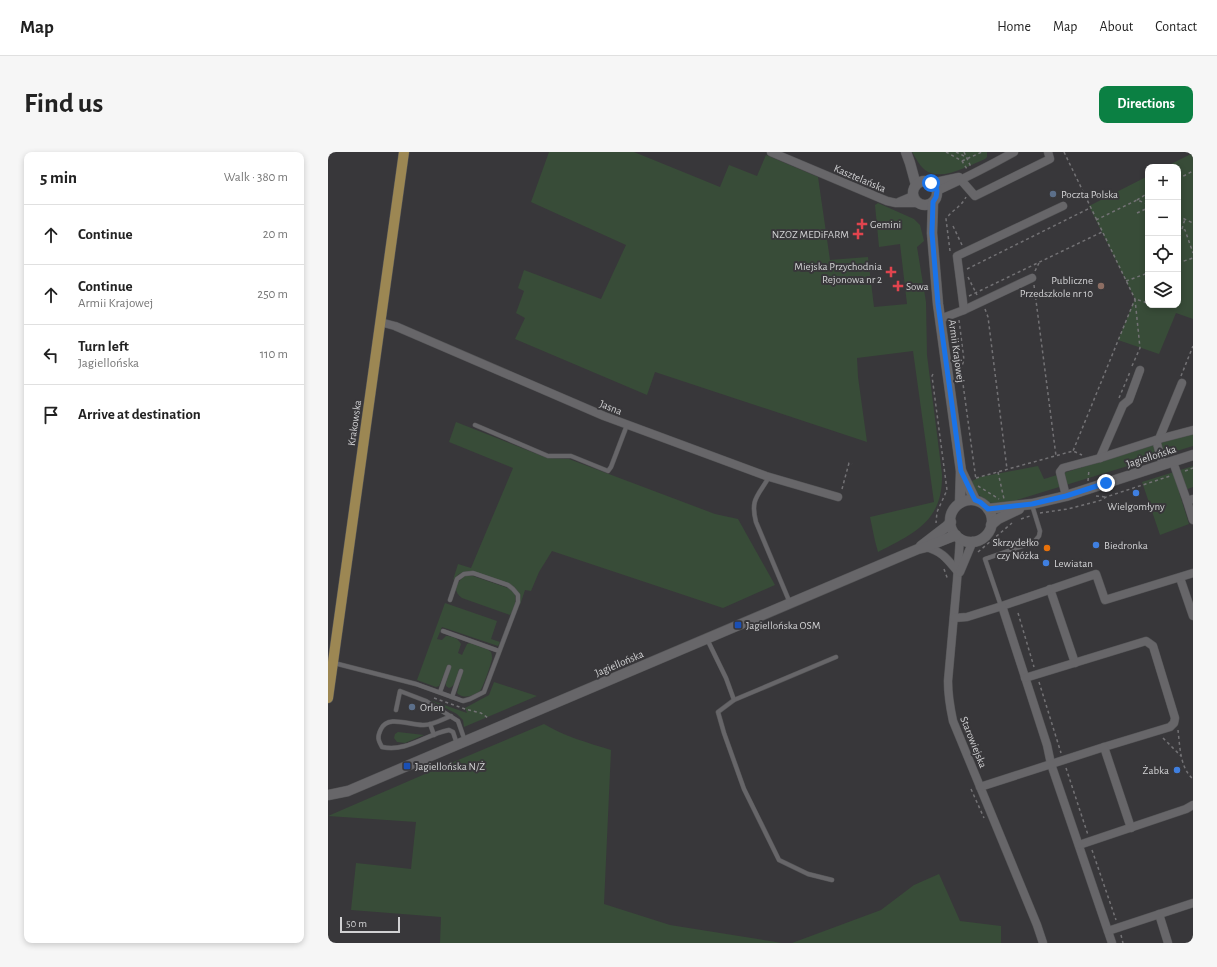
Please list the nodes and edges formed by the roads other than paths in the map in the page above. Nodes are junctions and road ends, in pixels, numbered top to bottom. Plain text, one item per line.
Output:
1 (404, 152) edge
2 (771, 152) edge
3 (906, 152) edge
4 (1014, 152) edge
5 (1048, 152) edge
6 (910, 163) junction
7 (971, 173) junction
8 (961, 180) junction
9 (916, 185) junction
10 (931, 185) junction
11 (922, 202) junction
12 (1063, 206) dead end
13 (1032, 278) road end
14 (964, 310) junction
15 (940, 319) junction
16 (380, 322) junction
17 (1140, 370) dead end
18 (1182, 383) dead end
19 (475, 425) dead end
20 (627, 425) junction
21 (1193, 430) edge
22 (1158, 440) junction
23 (1193, 455) edge
24 (1100, 458) junction
25 (1173, 462) junction
26 (1163, 465) junction
27 (961, 471) junction
28 (769, 477) junction
29 (840, 494) road end
30 (1066, 496) junction
31 (975, 500) junction
32 (1190, 500) edge
33 (960, 503) junction
34 (1028, 505) junction
35 (988, 509) junction
36 (1193, 520) edge
37 (951, 522) junction
38 (991, 525) junction
39 (958, 536) junction
40 (973, 541) junction
41 (922, 548) junction
42 (1193, 573) edge
43 (957, 576) junction
44 (1180, 578) junction
45 (1050, 589) junction
46 (450, 600) dead end
47 (790, 603) junction
48 (1001, 606) junction
49 (1193, 616) edge
50 (954, 618) junction
51 (444, 631) dead end
52 (707, 638) junction
53 (499, 651) junction
54 (836, 657) dead end
55 (333, 662) junction
56 (1075, 663) junction
57 (449, 667) dead end
58 (461, 671) dead end
59 (1025, 678) junction
60 (440, 692) junction
61 (452, 697) junction
62 (328, 698) edge
63 (734, 700) junction
64 (396, 710) dead end
65 (451, 716) junction
66 (430, 724) junction
67 (434, 735) junction
68 (461, 743) junction
69 (1104, 748) junction
70 (1051, 764) junction
71 (980, 787) junction
72 (328, 795) edge
73 (1193, 805) edge
74 (1131, 828) junction
75 (1079, 845) junction
76 (832, 880) dead end
77 (1193, 903) edge
78 (1159, 914) junction
79 (1108, 931) junction
80 (1043, 943) edge
81 (1112, 943) edge
82 (1168, 943) edge

1 - 16 main road, Krakowska
2 - 11 street, Kasztelańska
3 - 6 street
4 - 7 street
5 - 8 street
6 - 9 street
6 - 10 street
7 - 8 street
7 - 10 street
8 - 10 street
9 - 10 street
9 - 11 street
10 - 11 street
11 - 15 street, Armii Krajowej
12 - 14 street
13 - 14 street
14 - 15 street
15 - 27 street, Armii Krajowej
16 - 20 street, Jasna
16 - 55 main road, Krakowska
17 - 24 street
18 - 22 street
19 - 20 lane
20 - 28 street, Jasna
21 - 22 street
22 - 24 street
22 - 26 street
23 - 25 street, Jagiellońska
24 - 30 street
25 - 26 street, Jagiellońska
25 - 32 street
26 - 30 street, Jagiellońska
27 - 31 street, Armii Krajowej
27 - 33 street, Armii Krajowej
28 - 29 street, Jasna
28 - 47 lane
30 - 34 street, Jagiellońska
31 - 33 street
31 - 35 street
32 - 36 street
33 - 37 street
34 - 35 street, Jagiellońska
34 - 38 street, Jagiellońska
34 - 48 lane
35 - 38 street
37 - 39 street
37 - 41 street, Jagiellońska
38 - 40 street
39 - 40 street
39 - 41 street, Jagiellońska
39 - 43 street, Starowiejska
40 - 43 street
41 - 43 street
41 - 47 street, Jagiellońska
42 - 44 street
43 - 50 street, Starowiejska
44 - 45 street
44 - 49 street
45 - 48 street
45 - 56 street
46 - 53 lane
47 - 52 street, Jagiellońska
48 - 50 street
48 - 59 street
50 - 71 street, Starowiejska
51 - 53 lane
52 - 63 lane
52 - 68 street, Jagiellońska
53 - 61 lane
54 - 63 lane
55 - 60 lane
55 - 62 main road, Krakowska
56 - 59 street
56 - 69 street
57 - 60 lane
58 - 61 lane
59 - 70 street
60 - 61 lane
63 - 76 lane
64 - 65 lane
65 - 66 lane
65 - 68 lane
66 - 67 lane
66 - 67 lane
67 - 68 lane
68 - 72 street, Jagiellońska
69 - 70 street
69 - 74 street
70 - 71 street
70 - 75 street
71 - 80 street, Starowiejska
73 - 74 street
74 - 75 street
75 - 79 street
77 - 78 street
78 - 79 street
78 - 82 street
79 - 81 street

